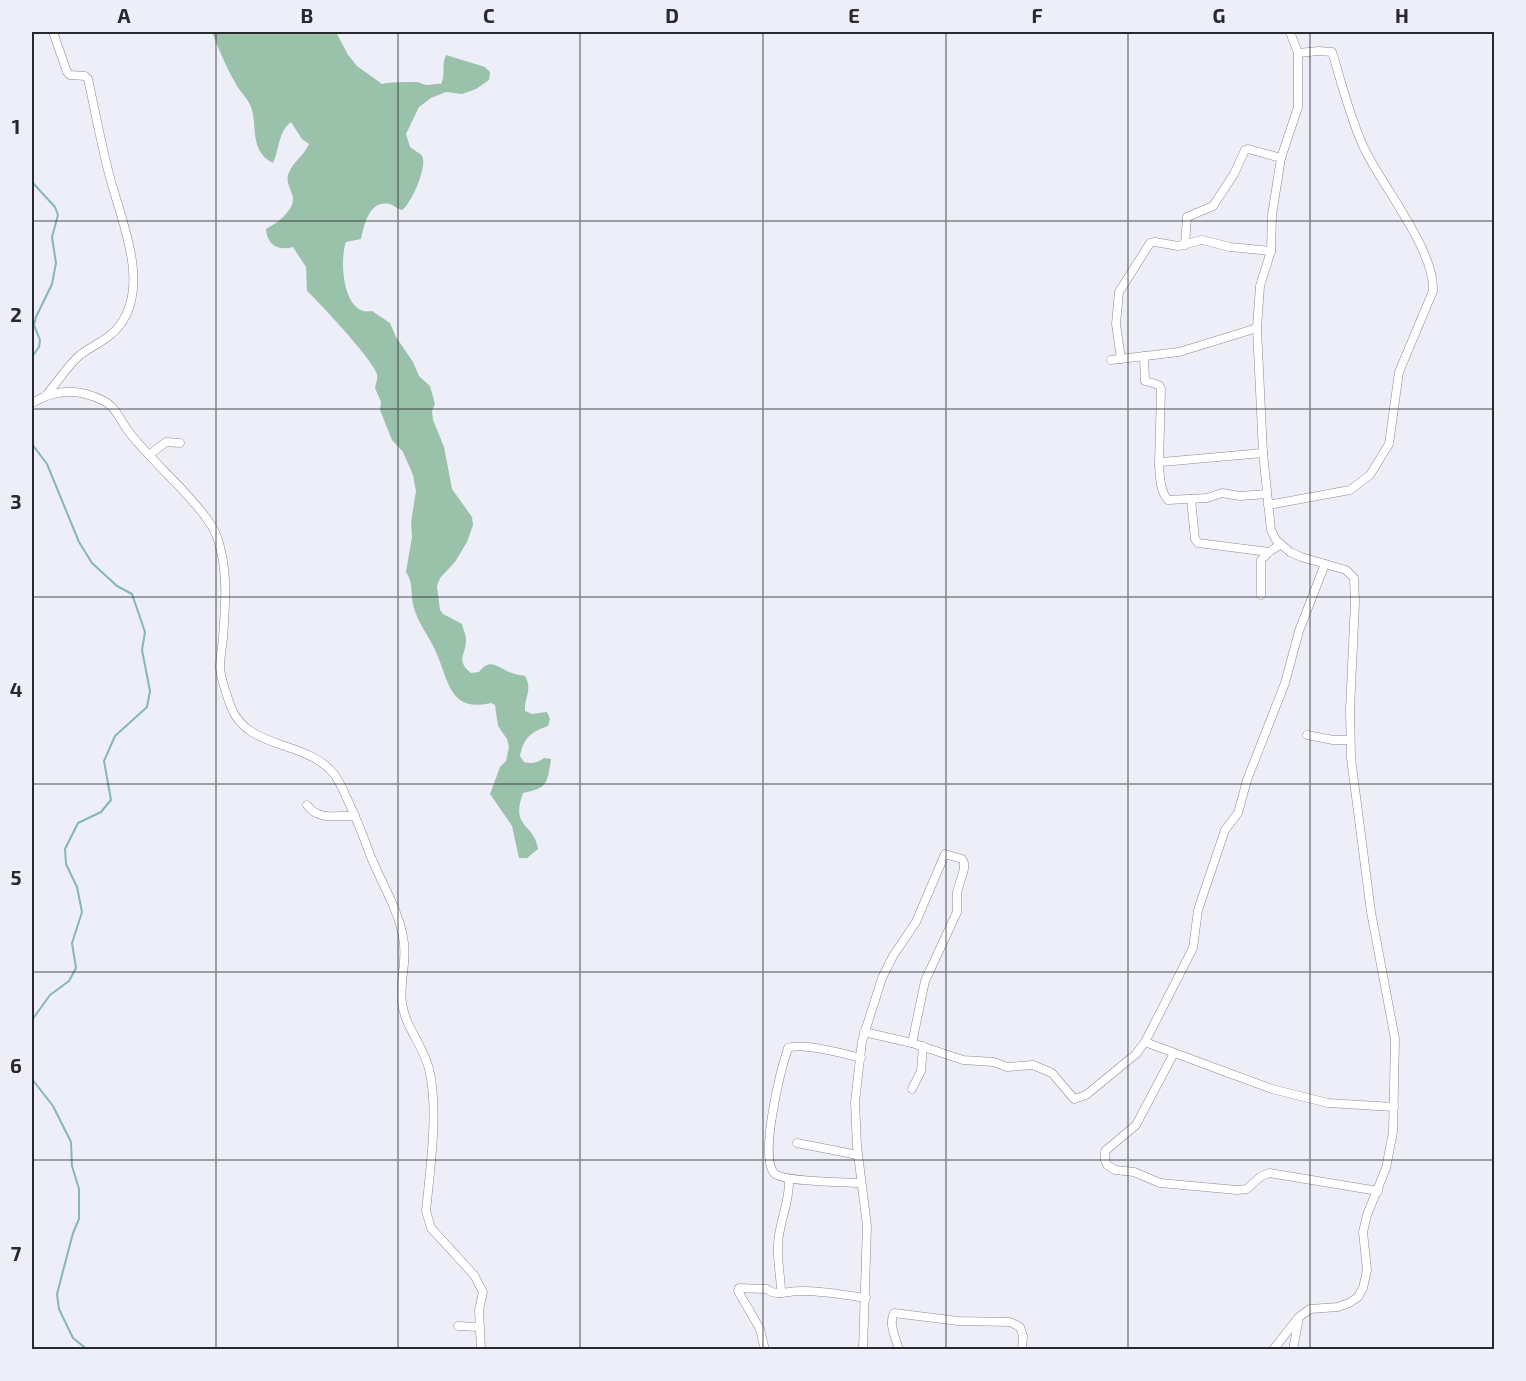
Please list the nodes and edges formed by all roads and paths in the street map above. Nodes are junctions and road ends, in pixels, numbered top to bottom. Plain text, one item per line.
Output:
1 (53, 32) edge
2 (1290, 32) edge
3 (1298, 53) junction
4 (1281, 158) junction
5 (1185, 244) junction
6 (1271, 251) junction
7 (1257, 328) junction
8 (1144, 356) junction
9 (1121, 359) junction
10 (1111, 360) dead end
11 (47, 394) junction
12 (32, 403) edge
13 (180, 442) dead end
14 (1263, 453) junction
15 (149, 455) junction
16 (1160, 465) junction
17 (1267, 494) junction
18 (1191, 499) junction
19 (1268, 505) junction
20 (1280, 545) junction
21 (1269, 552) junction
22 (1325, 564) junction
23 (1261, 595) dead end
24 (1307, 735) dead end
25 (1350, 740) junction
26 (307, 805) dead end
27 (355, 816) junction
28 (864, 1032) junction
29 (1145, 1042) junction
30 (912, 1043) junction
31 (923, 1046) junction
32 (1174, 1053) junction
33 (861, 1058) junction
34 (912, 1089) dead end
35 (1394, 1107) junction
36 (797, 1143) dead end
37 (858, 1155) junction
38 (789, 1179) junction
39 (861, 1183) junction
40 (1378, 1191) junction
41 (781, 1293) junction
42 (866, 1298) junction
43 (1299, 1317) junction
44 (458, 1326) dead end
45 (478, 1327) junction
46 (481, 1350) edge
47 (765, 1350) edge
48 (863, 1350) edge
49 (899, 1350) edge
50 (1022, 1350) edge
51 (1272, 1350) edge
52 (1293, 1350) edge

1 - 11 street
2 - 3 street
3 - 4 street
3 - 19 street
4 - 5 street
4 - 6 street
5 - 6 street
5 - 9 street
6 - 7 street
7 - 8 street
7 - 14 street
8 - 9 street
8 - 16 street
9 - 10 street
11 - 12 street
11 - 15 street
13 - 15 street
14 - 16 street
14 - 17 street
15 - 27 street
16 - 18 street
17 - 18 street
17 - 19 street
18 - 21 street
19 - 20 street
20 - 21 street
20 - 22 street
21 - 23 street
22 - 25 street
22 - 29 street
24 - 25 street
25 - 35 street
26 - 27 street
27 - 45 street
28 - 30 street
28 - 30 street
28 - 33 street
29 - 31 street
29 - 32 street
30 - 31 street
31 - 34 street
32 - 35 street
32 - 40 street
33 - 37 street
33 - 38 street
35 - 40 street
36 - 37 street
37 - 39 street
38 - 39 street
38 - 41 street
39 - 42 street
40 - 43 street
41 - 42 street
41 - 47 street
42 - 48 street
43 - 51 street
43 - 52 street
44 - 45 street
45 - 46 street
49 - 50 street

